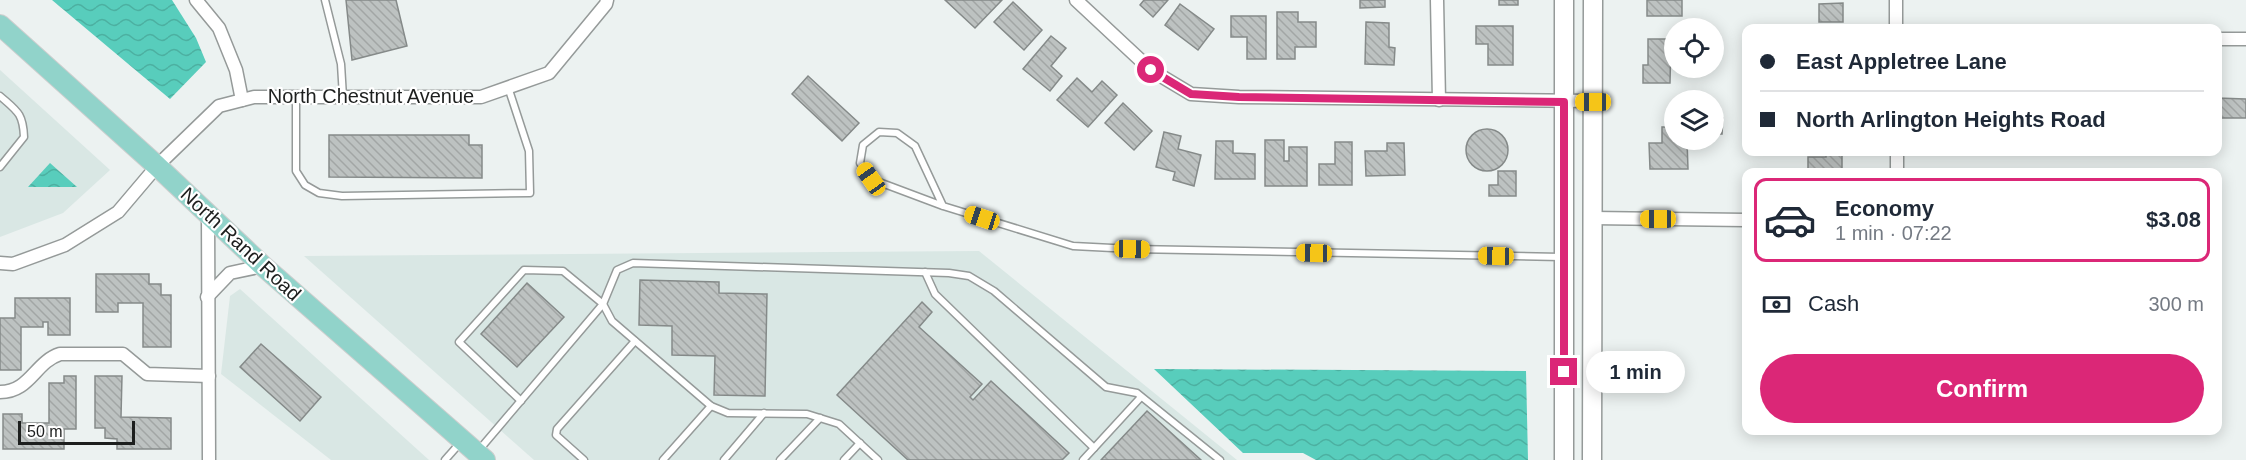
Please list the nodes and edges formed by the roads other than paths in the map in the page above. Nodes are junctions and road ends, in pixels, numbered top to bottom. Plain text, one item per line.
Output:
1 (196, 0) edge
2 (325, 0) edge
3 (607, 0) edge
4 (1437, 0) edge
5 (1564, 0) edge
6 (1593, 0) edge
7 (1896, 0) edge
8 (1078, 2) edge
9 (1896, 24) edge
10 (0, 25) edge
11 (2222, 39) edge
12 (2246, 39) edge
13 (508, 87) junction
14 (0, 96) edge
15 (296, 97) junction
16 (343, 97) junction
17 (242, 100) junction
18 (1439, 100) junction
19 (1564, 102) junction
20 (1593, 102) junction
21 (158, 166) junction
22 (0, 167) edge
23 (944, 206) junction
24 (208, 213) junction
25 (1592, 218) junction
26 (1742, 220) edge
27 (1564, 257) junction
28 (0, 263) edge
29 (263, 266) junction
30 (925, 272) junction
31 (207, 297) junction
32 (603, 304) junction
33 (635, 341) junction
34 (209, 376) junction
35 (0, 392) edge
36 (1141, 397) junction
37 (521, 401) junction
38 (711, 406) junction
39 (764, 413) junction
40 (820, 418) junction
41 (860, 443) junction
42 (1094, 448) junction
43 (475, 451) edge
44 (209, 460) edge
45 (445, 460) edge
46 (584, 460) edge
47 (663, 460) edge
48 (724, 460) edge
49 (780, 460) edge
50 (844, 460) edge
51 (878, 460) edge
52 (1083, 460) edge
53 (1220, 460) edge
54 (1564, 460) edge
55 (1592, 460) edge

1 - 17 street
2 - 16 lane
3 - 13 street, North Chestnut Avenue
4 - 18 street
5 - 19 main road
6 - 20 main road
7 - 9 street
8 - 18 street
10 - 21 main road, North Rand Road
11 - 12 street
13 - 15 lane
13 - 16 street, North Chestnut Avenue
14 - 22 lane
15 - 16 street, North Chestnut Avenue
15 - 17 street, North Chestnut Avenue
17 - 21 street, North Chestnut Avenue
18 - 19 street
19 - 20 street
19 - 27 main road
20 - 25 main road
21 - 24 main road, North Rand Road
21 - 28 street, North Chestnut Avenue
23 - 23 lane
23 - 27 lane
24 - 29 main road, North Rand Road
24 - 31 street
25 - 26 street
25 - 55 main road
27 - 54 main road
29 - 31 street
29 - 43 main road, North Rand Road
30 - 32 lane
30 - 36 lane
30 - 42 lane
31 - 34 street
32 - 33 lane
32 - 37 lane
32 - 37 lane
33 - 38 lane
33 - 46 lane
34 - 35 street
34 - 44 street
36 - 42 lane
36 - 53 lane
37 - 43 lane
38 - 39 lane
38 - 47 lane
39 - 40 lane
39 - 48 lane
40 - 41 lane
40 - 49 lane
41 - 50 lane
41 - 51 lane
42 - 52 lane
43 - 45 lane

